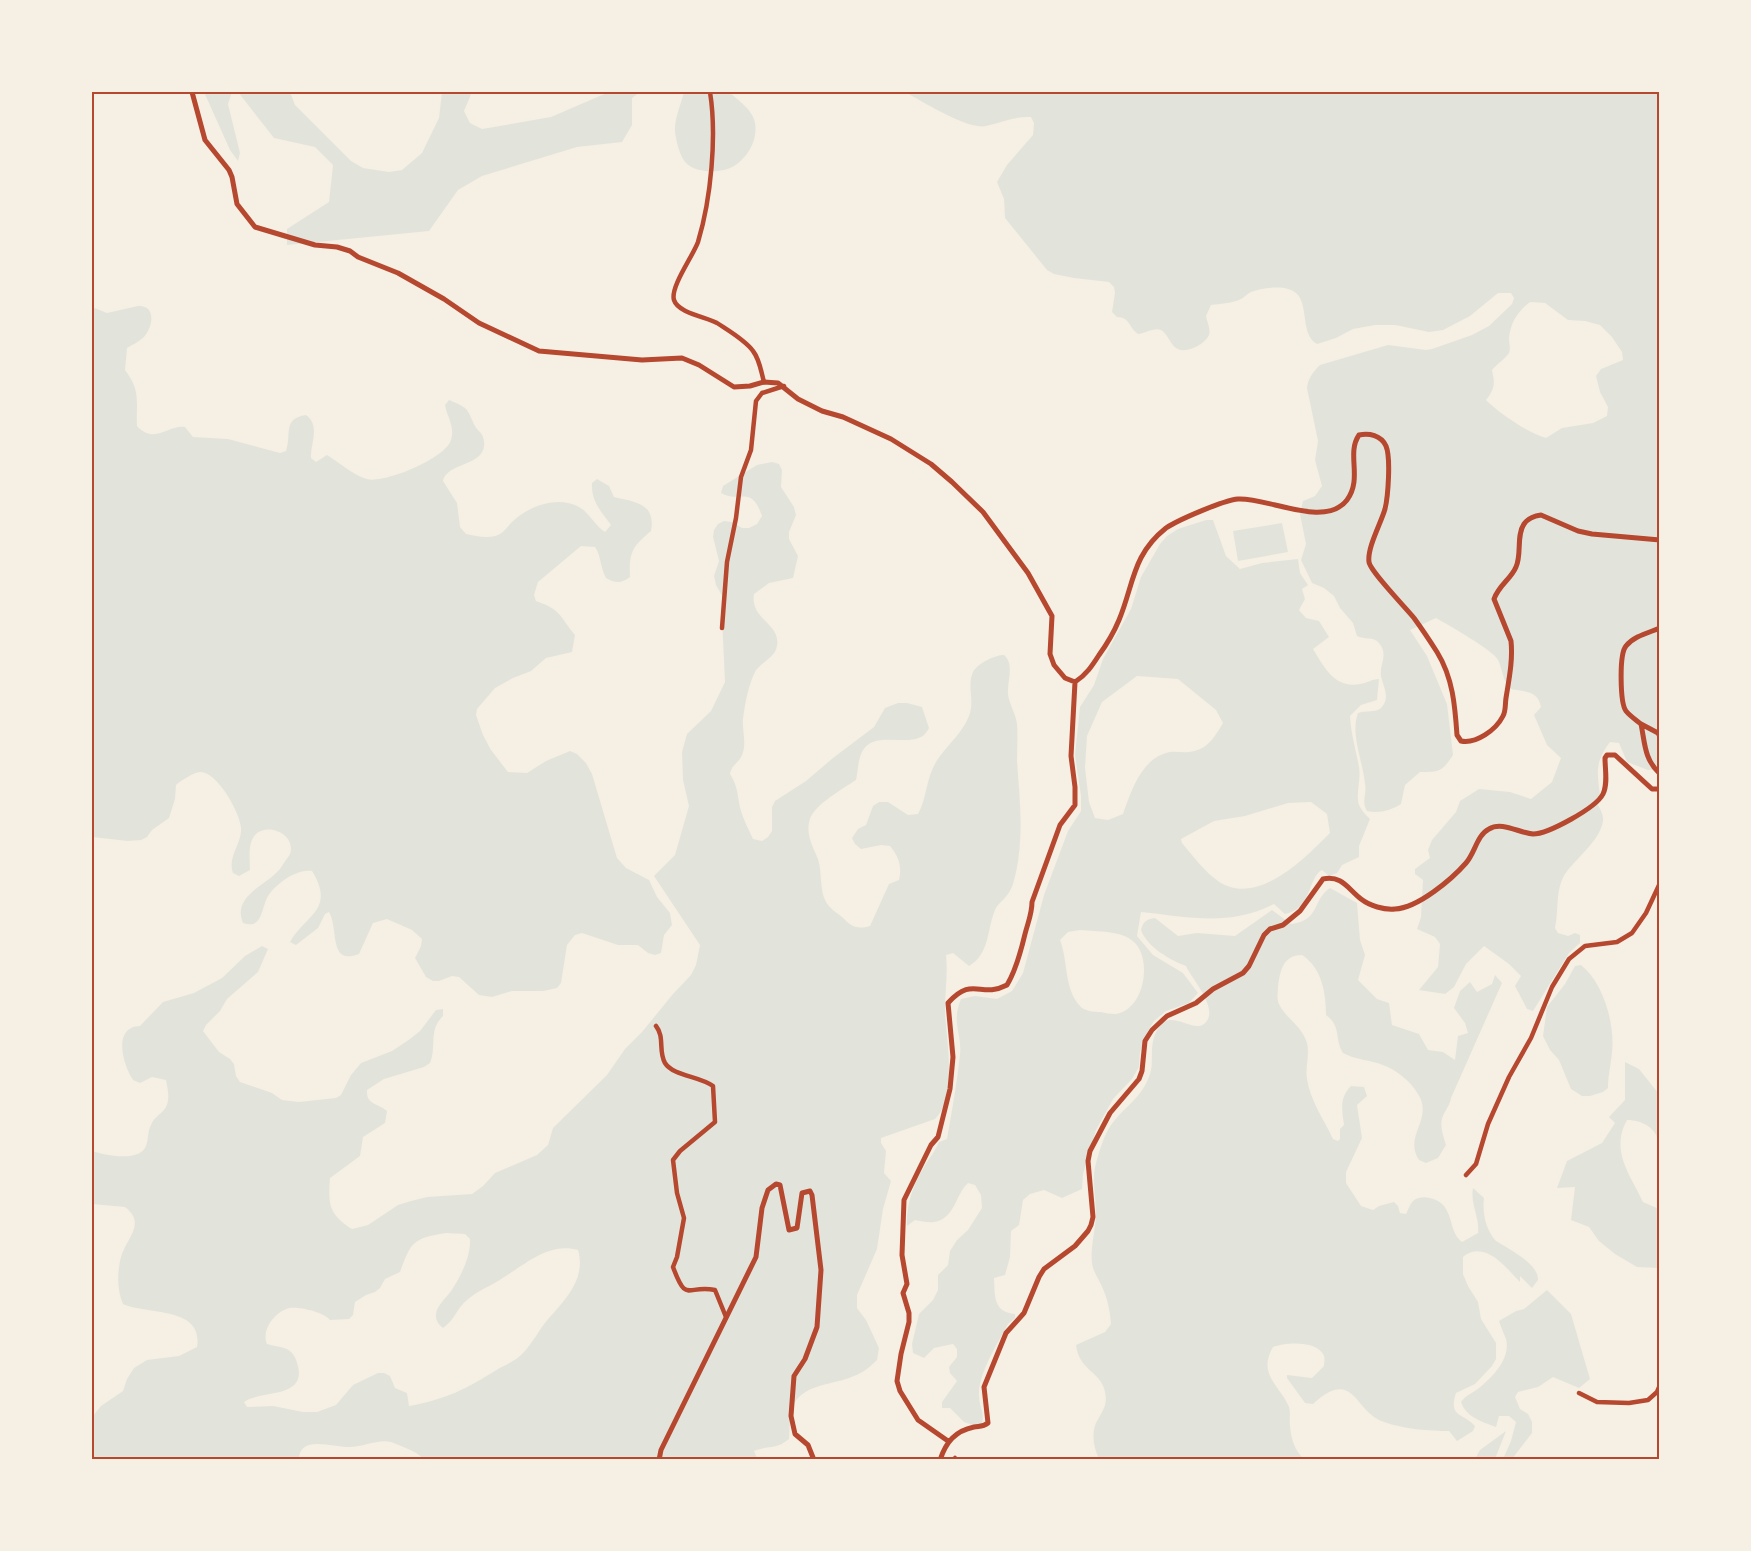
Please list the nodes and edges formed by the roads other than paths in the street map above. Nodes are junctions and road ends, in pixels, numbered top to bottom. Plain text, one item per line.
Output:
1 (192, 92) edge
2 (710, 92) edge
3 (764, 382) junction
4 (784, 386) junction
5 (1659, 540) edge
6 (722, 628) dead end
7 (1659, 628) edge
8 (1075, 682) junction
9 (1641, 724) junction
10 (1659, 737) edge
11 (1659, 774) edge
12 (1659, 789) edge
13 (1659, 883) edge
14 (656, 1026) dead end
15 (1466, 1175) dead end
16 (726, 1317) junction
17 (1659, 1385) edge
18 (1580, 1393) dead end
19 (948, 1441) junction
20 (659, 1460) edge
21 (814, 1460) edge
22 (940, 1460) edge

1 - 3 street
2 - 3 street
3 - 4 street
4 - 6 street
4 - 8 street
5 - 8 street
7 - 9 street
8 - 19 street
9 - 10 street
9 - 11 street
12 - 19 street
13 - 15 street
14 - 16 street
16 - 20 street
16 - 21 street
17 - 18 street
19 - 22 street

